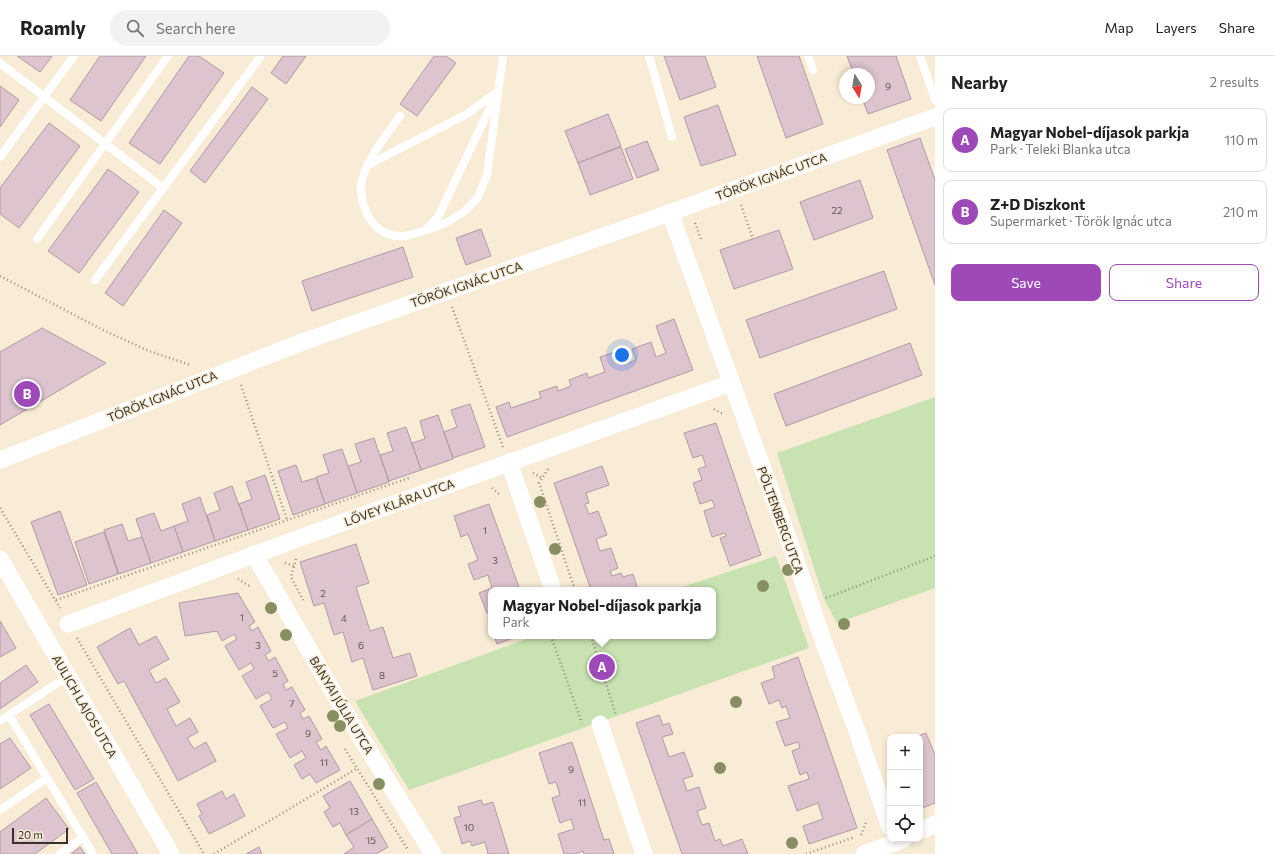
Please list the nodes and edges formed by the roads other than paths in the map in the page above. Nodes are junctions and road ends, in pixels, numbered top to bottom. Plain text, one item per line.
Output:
1 (74, 56) edge
2 (168, 56) edge
3 (261, 56) edge
4 (503, 56) edge
5 (649, 56) edge
6 (808, 56) edge
7 (920, 56) edge
8 (0, 63) edge
9 (813, 70) dead end
10 (498, 91) junction
11 (44, 97) junction
12 (935, 100) edge
13 (400, 116) dead end
14 (935, 117) edge
15 (672, 137) dead end
16 (105, 144) junction
17 (0, 157) edge
18 (367, 165) junction
19 (163, 188) junction
20 (670, 213) junction
21 (424, 231) junction
22 (37, 239) dead end
23 (95, 280) dead end
24 (731, 383) junction
25 (0, 460) edge
26 (509, 462) junction
27 (254, 554) junction
28 (0, 559) edge
29 (552, 587) edge
30 (68, 624) road end
31 (68, 676) junction
32 (9, 716) junction
33 (0, 721) edge
34 (600, 724) dead end
35 (47, 778) junction
36 (0, 810) edge
37 (887, 819) edge
38 (935, 824) edge
39 (923, 829) edge
40 (83, 837) junction
41 (898, 844) edge
42 (60, 854) edge
43 (93, 854) edge
44 (171, 854) edge
45 (433, 854) edge
46 (644, 854) edge
47 (864, 854) edge

1 - 11 lane
2 - 16 lane
3 - 19 lane
4 - 10 lane
5 - 15 lane
6 - 9 lane
7 - 12 lane
8 - 11 lane
10 - 18 lane
10 - 21 lane
10 - 21 lane
11 - 16 lane
11 - 17 lane
13 - 18 lane
14 - 20 street, TÖRÖK IGNÁC UTCA
16 - 19 lane
16 - 22 lane
18 - 21 lane
19 - 23 lane
20 - 24 street, PÖLTENBERG UTCA
20 - 25 street, TÖRÖK IGNÁC UTCA
24 - 26 street, LŐVEY KLÁRA UTCA
24 - 37 street, PÖLTENBERG UTCA
26 - 27 street, LŐVEY KLÁRA UTCA
26 - 29 street
27 - 30 street, LŐVEY KLÁRA UTCA
27 - 45 street, BÁNYAI JÚLIA UTCA
28 - 31 street, AULICH LAJOS UTCA
31 - 32 lane
31 - 44 street, AULICH LAJOS UTCA
32 - 33 lane
32 - 35 lane
34 - 46 street
35 - 36 lane
35 - 40 lane
38 - 39 street
40 - 42 lane
40 - 43 lane
41 - 47 street

